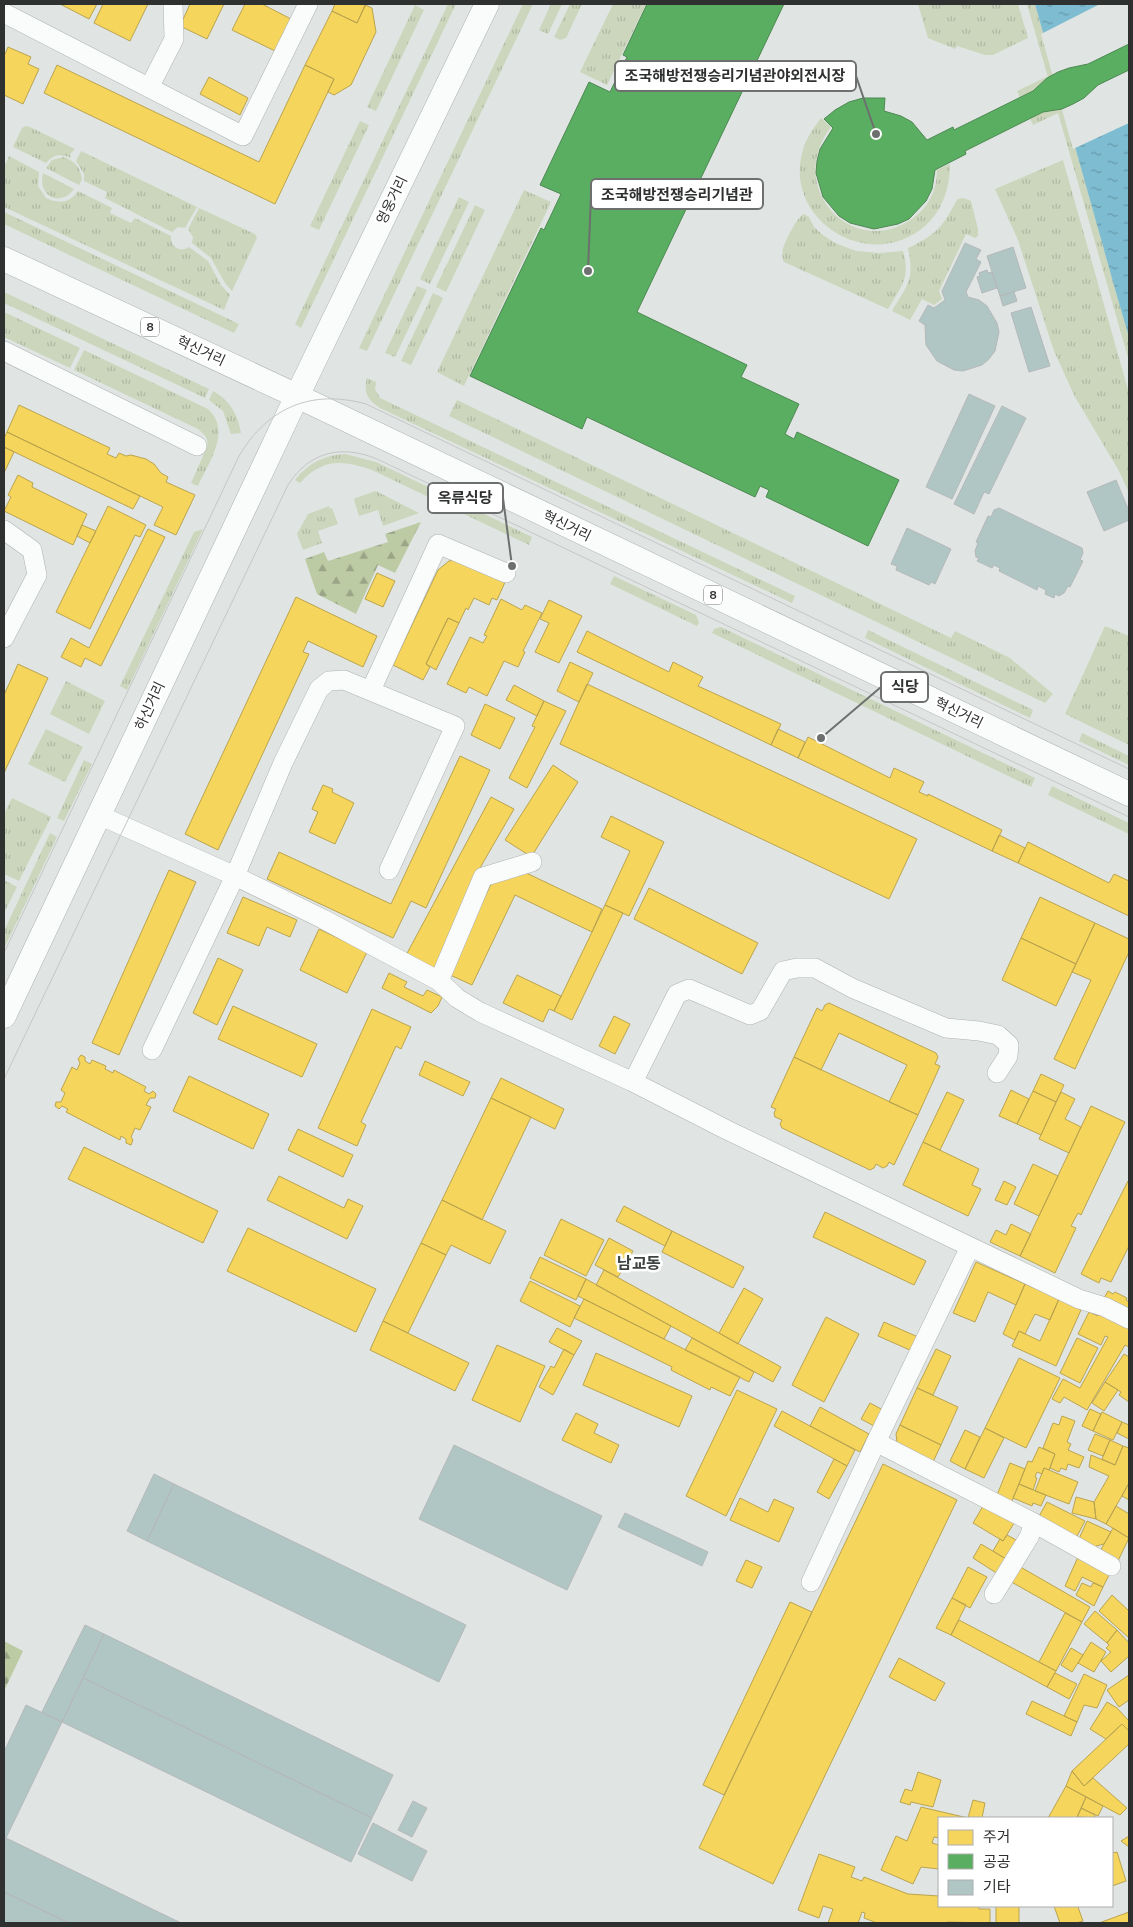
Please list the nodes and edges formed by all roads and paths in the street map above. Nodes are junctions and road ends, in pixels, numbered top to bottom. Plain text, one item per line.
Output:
1 (173, 4) edge
2 (308, 4) edge
3 (487, 4) edge
4 (4, 13) edge
5 (149, 88) junction
6 (4, 259) edge
7 (4, 351) edge
8 (296, 396) junction
9 (198, 446) dead end
10 (4, 530) edge
11 (506, 573) dead end
12 (4, 638) edge
13 (371, 690) junction
14 (1129, 794) edge
15 (99, 815) junction
16 (532, 862) dead end
17 (389, 870) dead end
18 (235, 876) junction
19 (439, 981) junction
20 (4, 1016) edge
21 (152, 1050) dead end
22 (997, 1073) dead end
23 (633, 1082) junction
24 (970, 1247) junction
25 (1129, 1319) edge
26 (876, 1442) junction
27 (1034, 1523) junction
28 (1111, 1566) dead end
29 (811, 1582) dead end
30 (994, 1594) dead end

1 - 5 street
2 - 5 street
3 - 8 main road, 영웅거리
4 - 5 street
6 - 8 main road, 혁신거리 / 8
7 - 9 street
8 - 14 main road, 혁신거리 / 8
8 - 15 main road, 하신거리
10 - 12 street
11 - 13 street
13 - 17 street
13 - 18 street
15 - 18 street
15 - 20 main road, 하신거리
16 - 19 street
18 - 19 street
18 - 21 street
19 - 23 street
22 - 23 street
23 - 24 street
24 - 25 street
24 - 26 street
26 - 27 street
26 - 29 street
27 - 28 street
27 - 30 street

